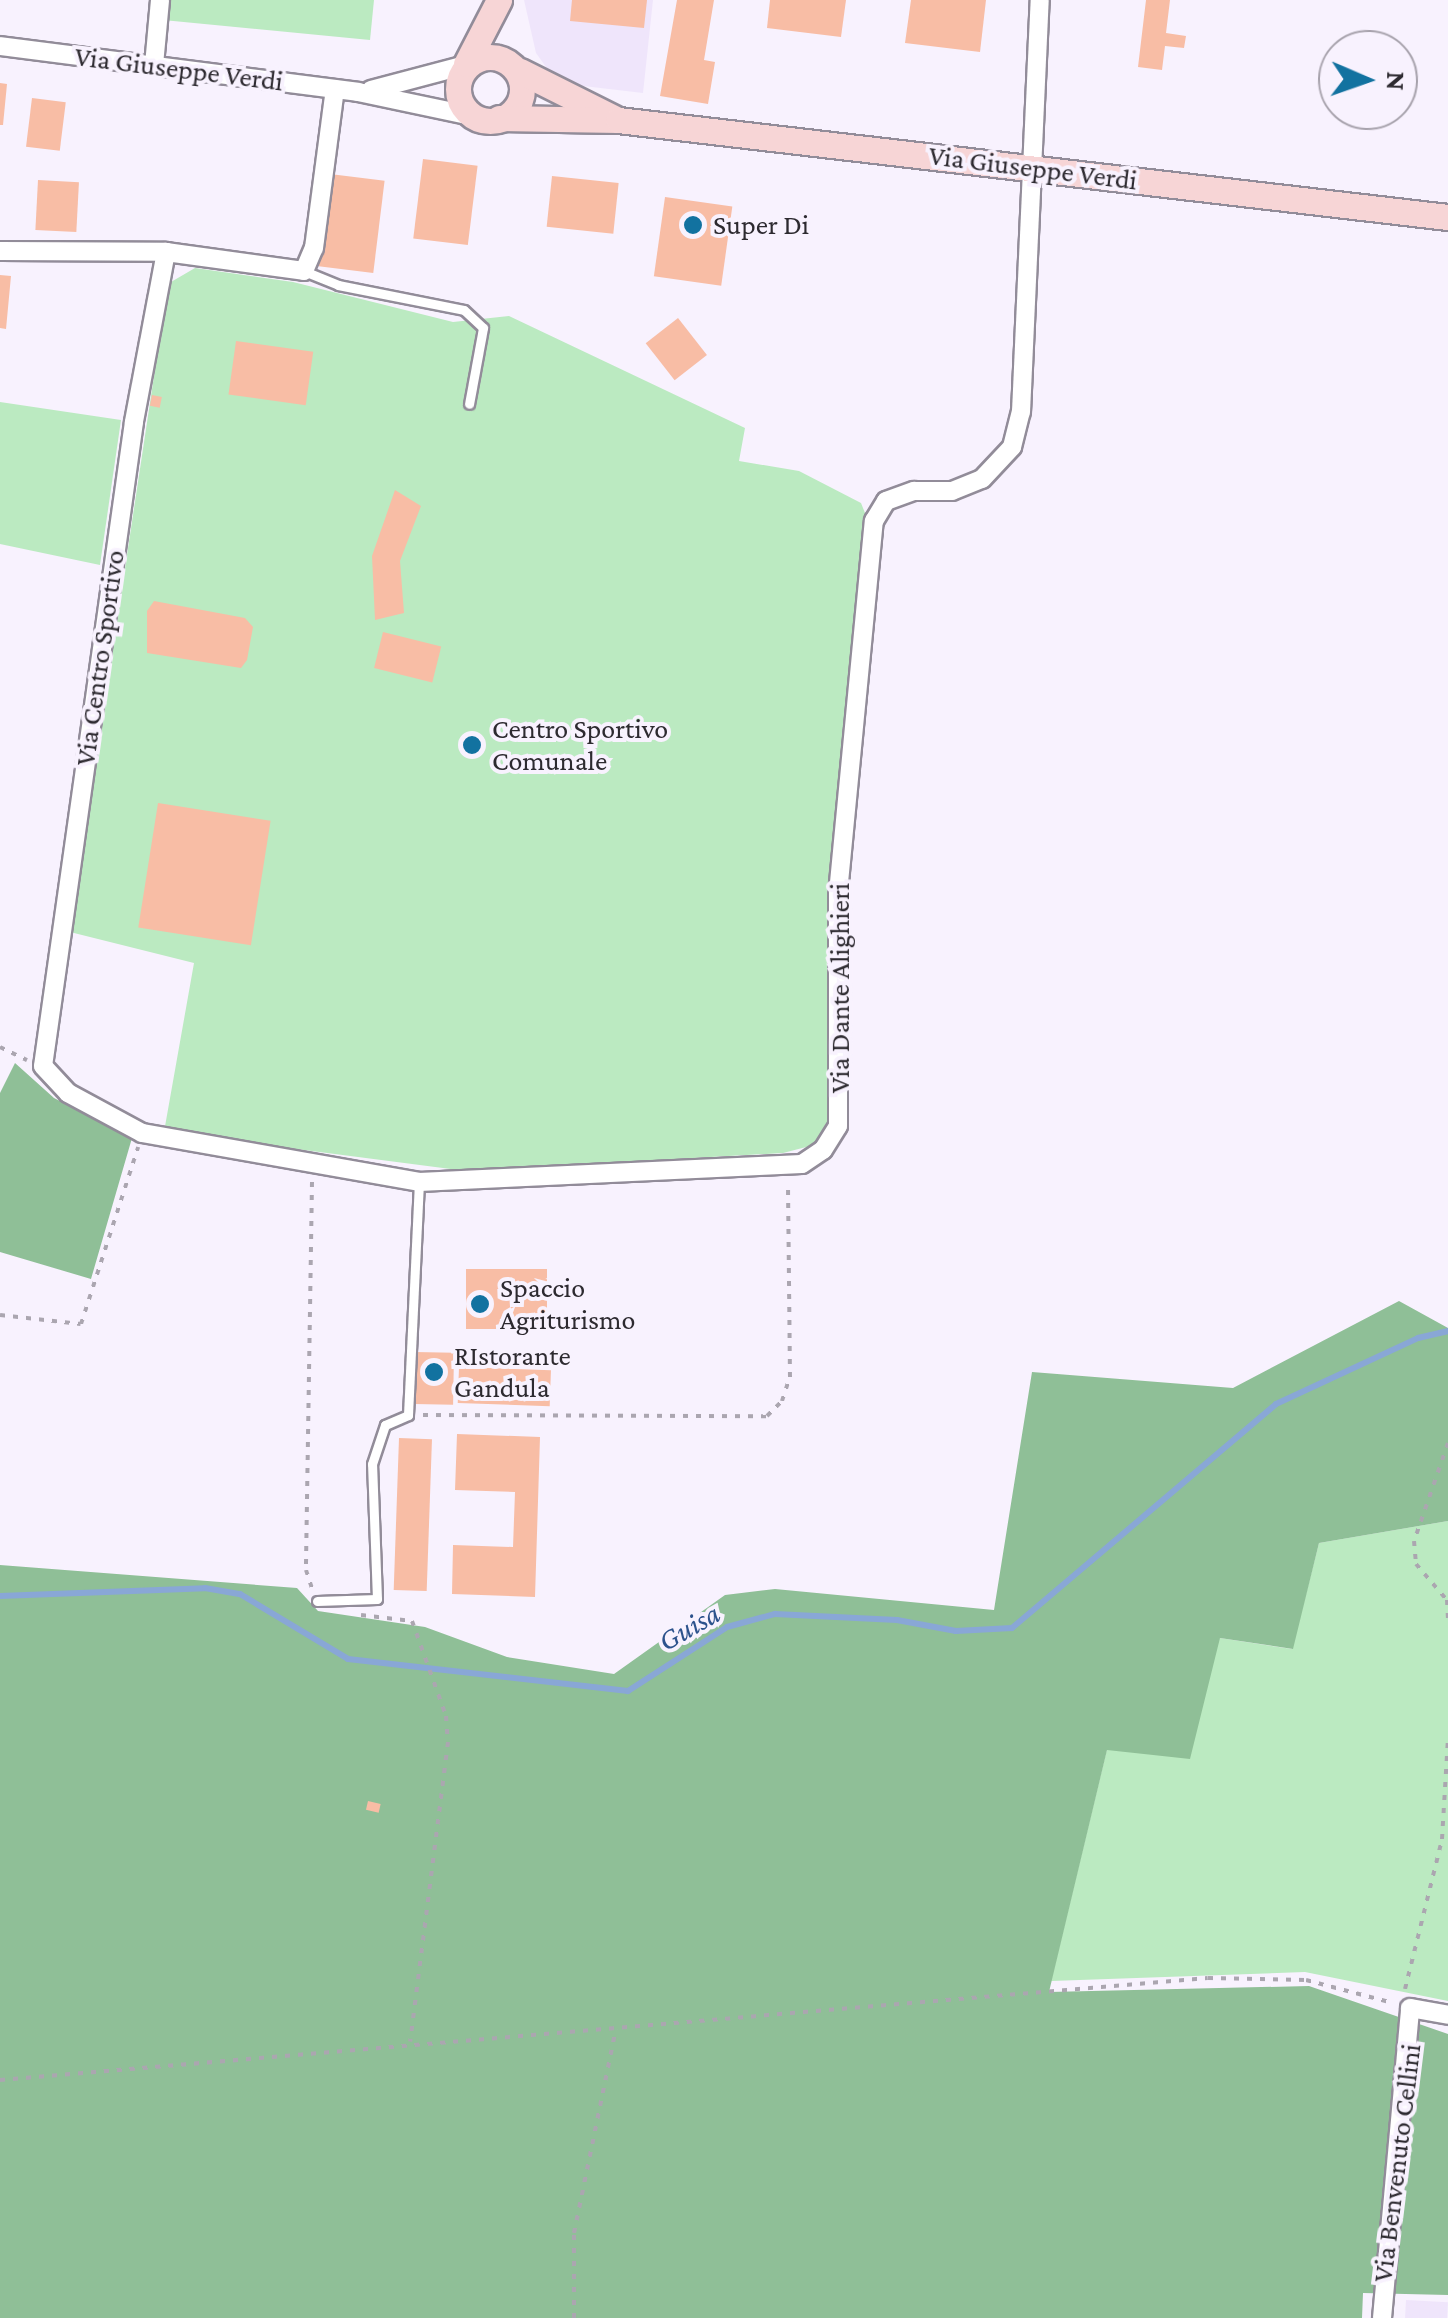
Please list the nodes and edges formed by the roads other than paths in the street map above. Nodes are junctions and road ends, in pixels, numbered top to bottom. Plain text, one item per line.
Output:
1 (160, 0) edge
2 (499, 0) edge
3 (1040, 0) edge
4 (0, 46) edge
5 (154, 65) junction
6 (464, 65) junction
7 (517, 68) junction
8 (334, 89) junction
9 (358, 92) junction
10 (488, 118) junction
11 (618, 120) junction
12 (1033, 167) junction
13 (1448, 216) edge
14 (0, 251) edge
15 (166, 252) junction
16 (304, 271) junction
17 (469, 404) dead end
18 (419, 1182) junction
19 (316, 1601) road end
20 (1448, 2015) edge
21 (1382, 2318) edge

1 - 5 street
2 - 6 street
2 - 7 street
3 - 12 street, Via Dante Alighieri
4 - 5 street, Via Giuseppe Verdi
5 - 8 street, Via Giuseppe Verdi
6 - 7 street
6 - 9 street, Via Giuseppe Verdi
6 - 10 street
7 - 10 street
7 - 11 street, Via Giuseppe Verdi
8 - 9 street, Via Giuseppe Verdi
8 - 16 street
9 - 10 street, Via Giuseppe Verdi
10 - 11 street, Via Giuseppe Verdi
11 - 12 street, Via Giuseppe Verdi
12 - 13 street, Via Giuseppe Verdi
12 - 18 street, Via Dante Alighieri
14 - 15 street
15 - 16 street
15 - 18 street, Via Centro Sportivo
16 - 17 lane
18 - 19 lane
20 - 21 street, Via Benvenuto Cellini

